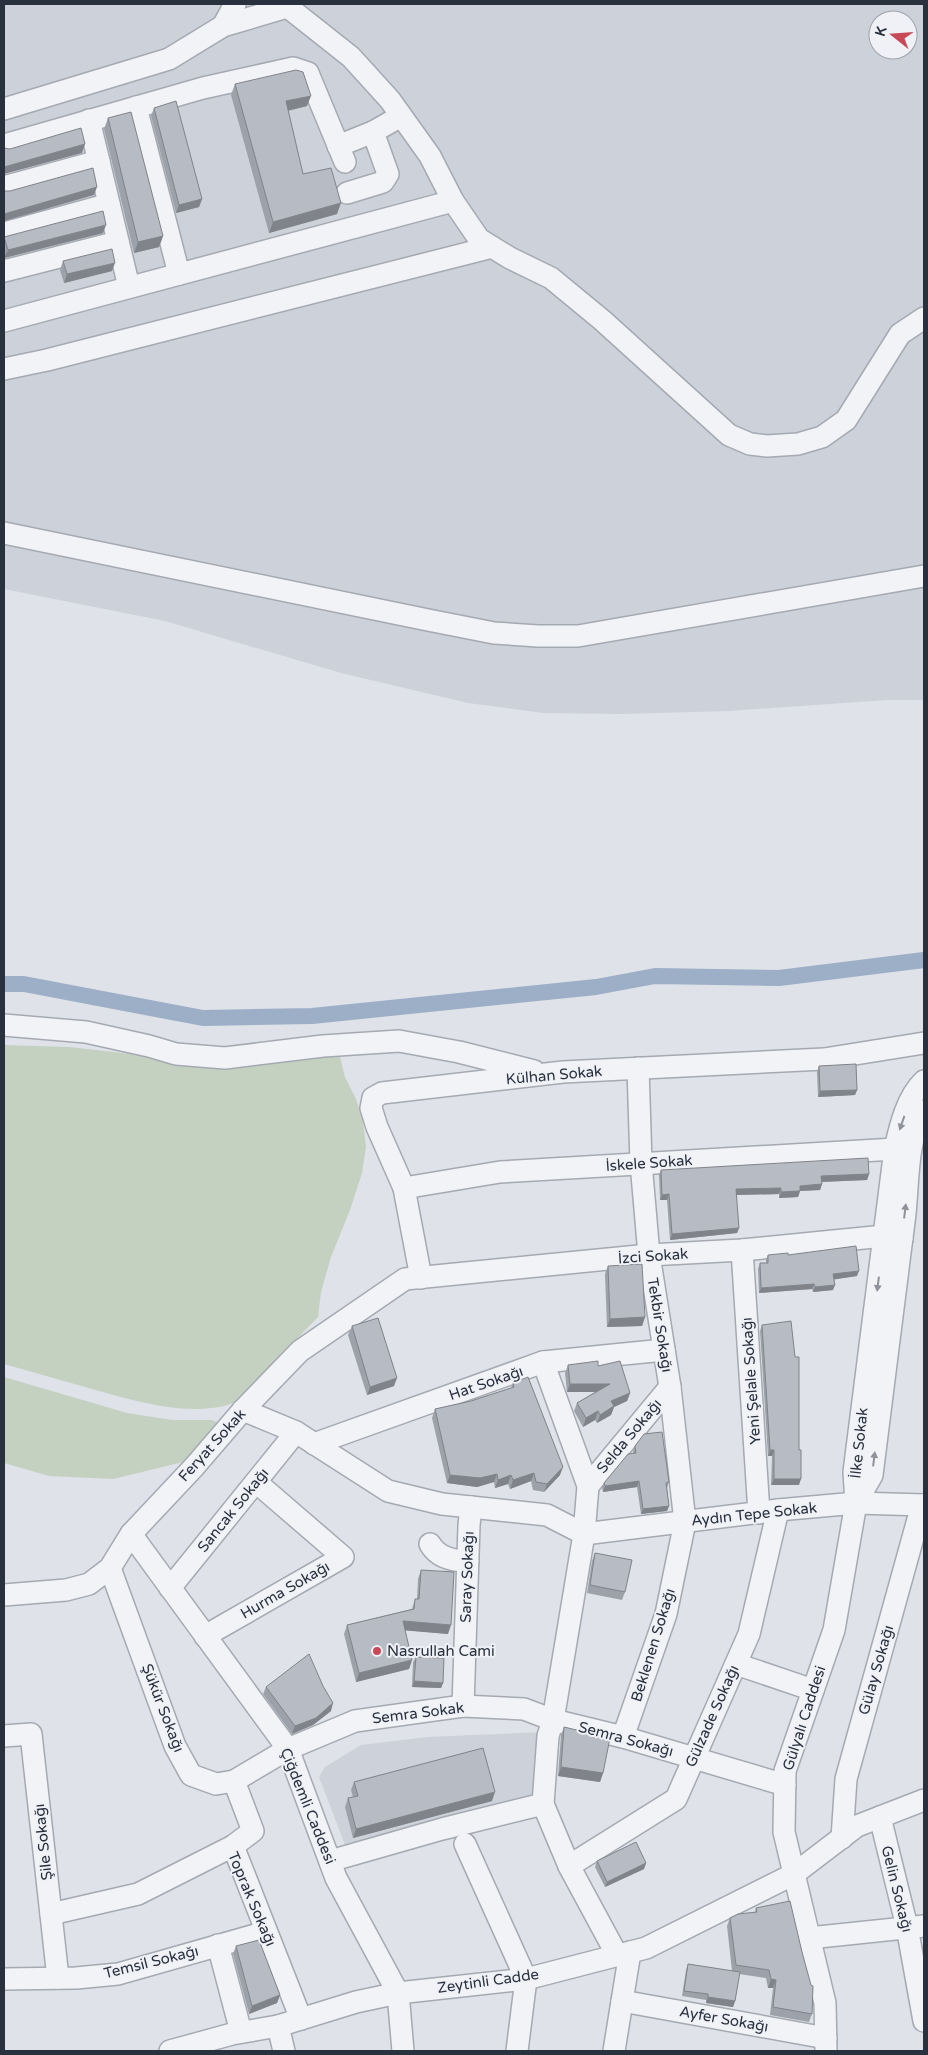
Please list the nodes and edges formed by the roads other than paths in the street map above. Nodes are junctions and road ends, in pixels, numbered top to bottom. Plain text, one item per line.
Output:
1 (235, 4) edge
2 (286, 6) edge
3 (223, 26) junction
4 (136, 107) junction
5 (4, 109) edge
6 (401, 116) junction
7 (89, 120) junction
8 (372, 132) junction
9 (4, 145) edge
10 (99, 161) junction
11 (4, 188) edge
12 (346, 194) dead end
13 (453, 201) junction
14 (109, 204) junction
15 (4, 233) edge
16 (118, 242) junction
17 (492, 247) junction
18 (4, 271) edge
19 (179, 274) junction
20 (129, 287) junction
21 (924, 318) edge
22 (4, 321) edge
23 (4, 369) edge
24 (4, 533) edge
25 (924, 576) edge
26 (4, 1025) edge
27 (924, 1043) edge
28 (638, 1068) junction
29 (546, 1074) junction
30 (924, 1081) edge
31 (924, 1111) edge
32 (895, 1148) junction
33 (641, 1163) junction
34 (404, 1188) junction
35 (893, 1238) junction
36 (742, 1250) junction
37 (649, 1255) junction
38 (422, 1278) junction
39 (664, 1350) junction
40 (543, 1362) junction
41 (670, 1387) junction
42 (243, 1410) junction
43 (305, 1438) junction
44 (256, 1482) junction
45 (588, 1486) junction
46 (856, 1503) junction
47 (923, 1505) edge
48 (471, 1507) junction
49 (769, 1512) junction
50 (685, 1522) junction
51 (131, 1534) junction
52 (584, 1534) junction
53 (430, 1544) dead end
54 (468, 1561) junction
55 (110, 1568) junction
56 (170, 1588) junction
57 (4, 1595) edge
58 (205, 1636) junction
59 (736, 1664) junction
60 (813, 1690) junction
61 (463, 1706) junction
62 (553, 1720) junction
63 (4, 1736) edge
64 (623, 1738) junction
65 (288, 1750) junction
66 (693, 1758) junction
67 (234, 1781) junction
68 (785, 1785) junction
69 (924, 1800) edge
70 (543, 1804) junction
71 (880, 1817) junction
72 (842, 1838) junction
73 (464, 1844) dead end
74 (232, 1846) junction
75 (330, 1860) junction
76 (569, 1866) junction
77 (794, 1874) junction
78 (51, 1914) junction
79 (916, 1926) edge
80 (266, 1932) junction
81 (809, 1938) junction
82 (218, 1944) junction
83 (624, 1953) junction
84 (58, 1978) junction
85 (4, 1979) edge
86 (526, 1979) junction
87 (398, 1993) junction
88 (622, 2000) junction
89 (301, 2019) junction
90 (924, 2021) edge
91 (278, 2026) junction
92 (241, 2032) junction
93 (826, 2044) edge
94 (170, 2051) edge
95 (284, 2051) edge
96 (403, 2051) edge
97 (517, 2051) edge
98 (614, 2051) edge

1 - 3 street
2 - 3 street
2 - 6 street
3 - 5 street
4 - 7 street
4 - 8 street
4 - 19 street
6 - 8 street
6 - 13 street
7 - 9 street
7 - 10 street
8 - 12 street
10 - 11 street
10 - 14 street
13 - 17 street
13 - 19 street
14 - 15 street
14 - 16 street
16 - 18 street
16 - 20 street
17 - 21 street
17 - 23 street
19 - 20 street
20 - 22 street
24 - 25 street
26 - 29 street
27 - 28 street, Külhan Sokak
28 - 29 street, Külhan Sokak
28 - 33 street, Tekbir Sokağı
29 - 34 street, Külhan Sokak
30 -> 32 street, İlke Sokak
35 -> 31 street, İlke Sokak
32 - 33 street, İskele Sokak
32 - 35 street, İlke Sokak
33 - 34 street, İskele Sokak
33 - 37 street, Tekbir Sokağı
34 - 38 street, Külhan Sokak
35 - 36 street, İzci Sokak
35 - 46 street, İlke Sokak
36 - 37 street, İzci Sokak
36 - 49 street, Yeni Şelale Sokağı
37 - 38 street, İzci Sokak
37 - 39 street, Tekbir Sokağı
38 - 42 street, Feryat Sokak
39 - 40 street, Hat Sokağı
39 - 41 street, Tekbir Sokağı
40 - 43 street, Hat Sokağı
40 - 45 street
41 - 45 street, Selda Sokağı
41 - 50 street, Tekbir Sokağı
42 - 43 street
42 - 51 street, Feryat Sokak
43 - 44 street, Sancak Sokağı
43 - 48 street
44 - 56 street, Sancak Sokağı
44 - 58 street, Hurma Sokağı
45 - 52 street
46 - 47 street, Aydın Tepe Sokak
46 - 49 street, Aydın Tepe Sokak
46 - 60 street, Gülyalı Caddesi
47 - 72 street, Gülay Sokağı
48 - 52 street
48 - 54 street, Saray Sokağı
49 - 50 street, Aydın Tepe Sokak
49 - 59 street, Gülzade Sokağı
50 - 52 street, Aydın Tepe Sokak
50 - 64 street, Beklenen Sokağı
51 - 55 street, Feryat Sokak
51 - 56 street, Çiğdemli Caddesi
52 - 62 street
53 - 54 street
54 - 61 street, Saray Sokağı
55 - 57 street, Feryat Sokak
55 - 67 street, Şükür Sokağı
56 - 58 street, Çiğdemli Caddesi
58 - 65 street, Çiğdemli Caddesi
59 - 60 street
59 - 66 street, Gülzade Sokağı
60 - 68 street, Gülyalı Caddesi
61 - 62 street, Semra Sokak
61 - 65 street, Semra Sokak
62 - 64 street, Semra Sokağı
62 - 70 street
63 - 78 street, Şile Sokağı
64 - 66 street, Semra Sokağı
65 - 67 street, Şükür Sokağı
65 - 75 street, Çiğdemli Caddesi
66 - 68 street, Semra Sokağı
66 - 76 street, Gülzade Sokağı
67 - 74 street
68 - 77 street, Gülyalı Caddesi
69 - 71 street, Zeytinli Cadde
70 - 75 street
70 - 76 street
71 - 72 street, Zeytinli Cadde
71 - 79 street, Gelin Sokağı
72 - 77 street, Zeytinli Cadde
73 - 86 street
74 - 78 street, Toprak Sokağı
74 - 80 street, Toprak Sokağı
75 - 87 street, Çiğdemli Caddesi
76 - 83 street
77 - 81 street, Gülyalı Caddesi
77 - 83 street, Zeytinli Cadde
78 - 84 street, Şile Sokağı
79 - 81 street
79 - 90 street, Gelin Sokağı
80 - 82 street, Temsil Sokağı
80 - 89 street, Toprak Sokağı
81 - 93 street, Gülyalı Caddesi
82 - 84 street, Temsil Sokağı
82 - 92 street
83 - 86 street, Zeytinli Cadde
83 - 88 street
84 - 85 street, Temsil Sokağı
86 - 87 street, Zeytinli Cadde
86 - 97 street
87 - 89 street, Zeytinli Cadde
87 - 96 street, Çiğdemli Caddesi
88 - 93 street, Ayfer Sokağı
88 - 98 street
89 - 91 street, Zeytinli Cadde
91 - 92 street, Zeytinli Cadde
91 - 95 street
92 - 94 street, Zeytinli Cadde

